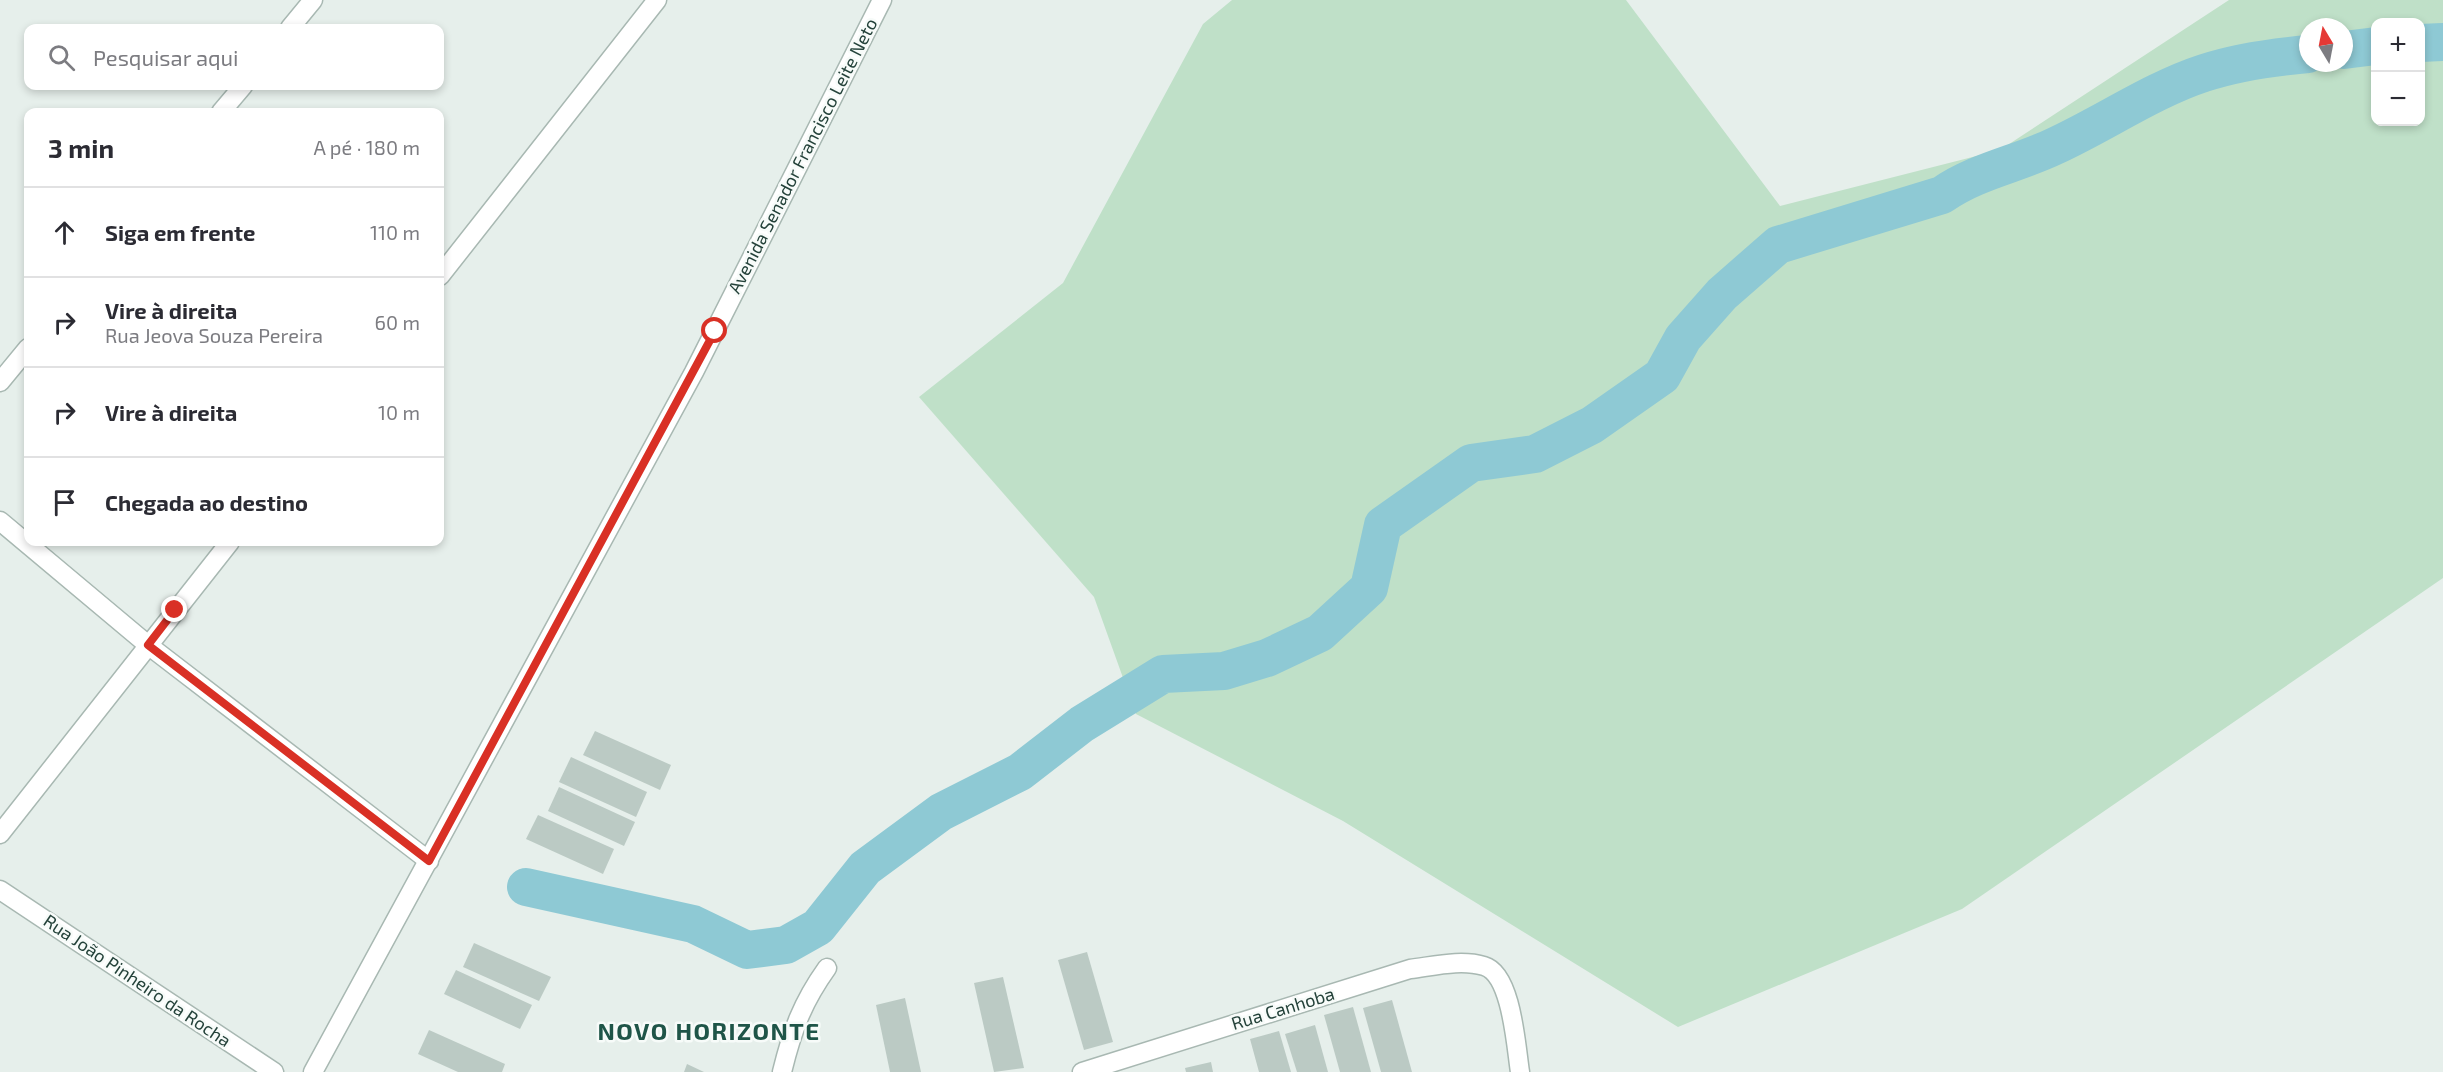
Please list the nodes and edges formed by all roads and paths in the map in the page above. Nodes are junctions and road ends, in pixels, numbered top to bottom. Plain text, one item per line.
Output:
1 (314, 0) edge
2 (657, 0) edge
3 (882, 0) edge
4 (293, 24) edge
5 (240, 90) edge
6 (224, 108) edge
7 (444, 271) edge
8 (24, 353) edge
9 (0, 382) edge
10 (0, 521) edge
11 (24, 541) edge
12 (30, 546) edge
13 (227, 546) edge
14 (148, 645) junction
15 (0, 834) edge
16 (429, 861) junction
17 (0, 890) edge
18 (827, 968) dead end
19 (274, 1072) edge
20 (314, 1072) edge
21 (782, 1072) edge
22 (1082, 1072) edge
23 (1520, 1072) edge

1 - 4 street
2 - 7 street
3 - 16 street, Avenida Senador Francisco Leite Neto
5 - 6 street
8 - 9 street
10 - 11 street
12 - 14 street
13 - 14 street
14 - 15 street
14 - 16 street
16 - 20 street, Avenida Senador Francisco Leite Neto
17 - 19 street, Rua João Pinheiro da Rocha
18 - 21 street
22 - 23 street, Rua Canhoba

